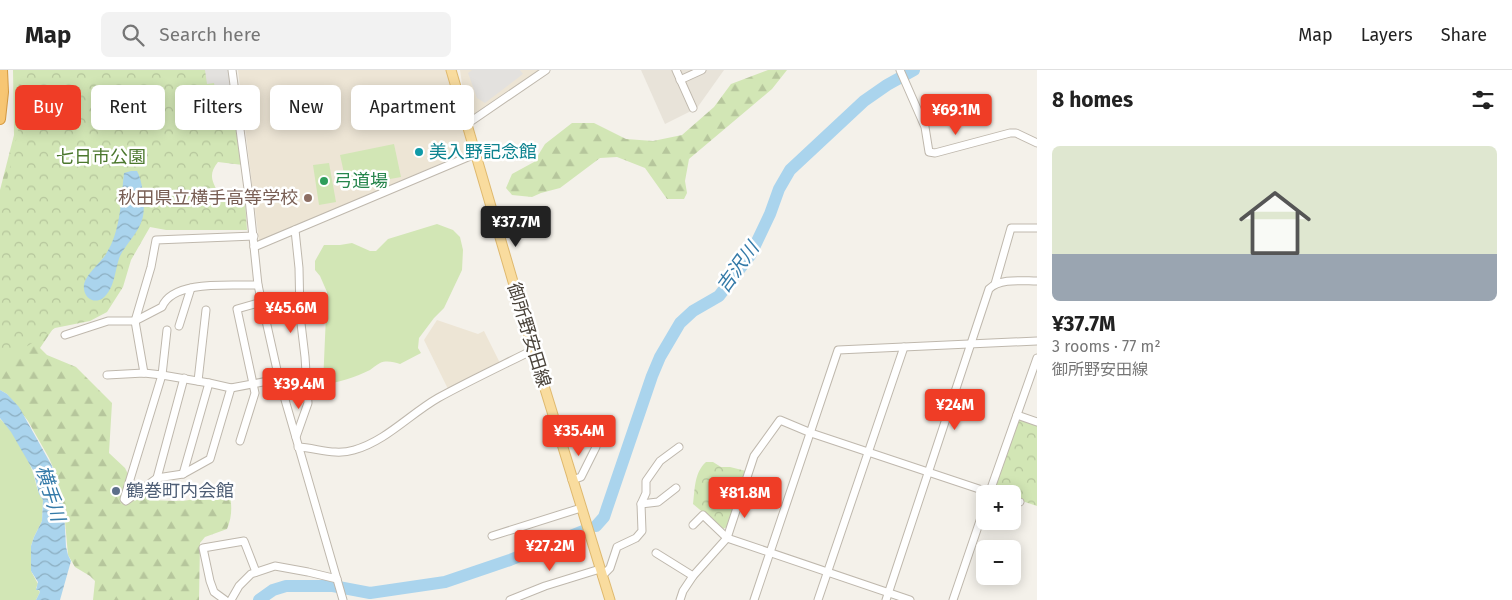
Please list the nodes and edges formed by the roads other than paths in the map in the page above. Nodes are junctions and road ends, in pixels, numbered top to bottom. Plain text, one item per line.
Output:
1 (2, 70) edge
2 (232, 70) edge
3 (451, 70) edge
4 (546, 70) edge
5 (676, 70) edge
6 (702, 70) edge
7 (900, 70) edge
8 (680, 80) junction
9 (455, 85) edge
10 (693, 108) dead end
11 (0, 119) edge
12 (474, 119) edge
13 (469, 130) edge
14 (1037, 143) edge
15 (476, 154) junction
16 (1037, 228) edge
17 (295, 230) junction
18 (254, 236) junction
19 (254, 248) junction
20 (1037, 280) edge
21 (994, 284) junction
22 (258, 285) junction
23 (191, 288) junction
24 (262, 302) junction
25 (206, 310) dead end
26 (135, 322) junction
27 (179, 326) dead end
28 (167, 330) dead end
29 (64, 336) dead end
30 (1037, 341) edge
31 (972, 344) junction
32 (904, 347) junction
33 (533, 350) junction
34 (1037, 358) edge
35 (144, 374) junction
36 (107, 375) dead end
37 (162, 375) junction
38 (184, 378) junction
39 (279, 379) junction
40 (198, 381) junction
41 (209, 382) junction
42 (253, 384) junction
43 (231, 388) junction
44 (1017, 415) junction
45 (1037, 422) edge
46 (811, 433) junction
47 (295, 438) junction
48 (240, 441) dead end
49 (298, 447) junction
50 (596, 447) dead end
51 (679, 447) dead end
52 (869, 452) junction
53 (930, 471) junction
54 (183, 474) junction
55 (156, 478) junction
56 (572, 480) junction
57 (994, 485) edge
58 (676, 488) dead end
59 (976, 488) edge
60 (641, 504) junction
61 (581, 508) junction
62 (693, 525) dead end
63 (977, 530) edge
64 (492, 536) dead end
65 (727, 538) junction
66 (770, 552) junction
67 (656, 553) dead end
68 (256, 572) junction
69 (601, 572) junction
70 (827, 573) junction
71 (693, 576) junction
72 (337, 579) junction
73 (887, 596) edge
74 (343, 598) edge
75 (225, 600) edge
76 (231, 600) edge
77 (510, 600) edge
78 (610, 600) edge
79 (680, 600) edge
80 (754, 600) edge
81 (818, 600) edge
82 (910, 600) edge
83 (953, 600) edge

1 - 11 highway
2 - 18 street
3 - 9 main road, 御所野安田線
4 - 12 street
5 - 8 street
6 - 8 street
7 - 14 street
8 - 10 street
13 - 15 main road, 御所野安田線
15 - 17 street
15 - 33 main road, 御所野安田線
16 - 21 street
17 - 19 street
17 - 47 street
18 - 19 street
18 - 26 street
19 - 22 street
20 - 21 street
21 - 31 street
22 - 23 street
22 - 24 street
23 - 26 street
23 - 27 street
24 - 39 street
24 - 42 street
25 - 40 street
26 - 29 street
26 - 35 street
28 - 37 street
30 - 31 street
31 - 32 street
31 - 53 street
32 - 46 street
32 - 52 street
33 - 49 street
33 - 56 main road, 御所野安田線
34 - 44 street
35 - 36 street
35 - 37 street
37 - 38 street
37 - 55 street
38 - 40 street
38 - 55 street
39 - 42 street
39 - 47 street
40 - 41 street
41 - 43 street
41 - 54 street
42 - 43 street
42 - 48 street
43 - 54 street
44 - 45 street
44 - 57 street
46 - 52 street
46 - 65 street
46 - 66 street
47 - 49 street
49 - 72 street
50 - 56 street
51 - 60 street
52 - 53 street
52 - 70 street
53 - 59 street
53 - 73 street
54 - 55 street
56 - 61 main road, 御所野安田線
58 - 60 street
60 - 69 street
61 - 64 street
61 - 69 main road, 御所野安田線
62 - 65 street
63 - 83 street
65 - 66 street
65 - 71 street
66 - 70 street
66 - 80 street
67 - 71 street
68 - 72 street
68 - 75 street
68 - 76 street
69 - 77 street
69 - 78 main road, 御所野安田線
70 - 73 street
70 - 81 street
71 - 79 street
72 - 74 street
73 - 82 street

